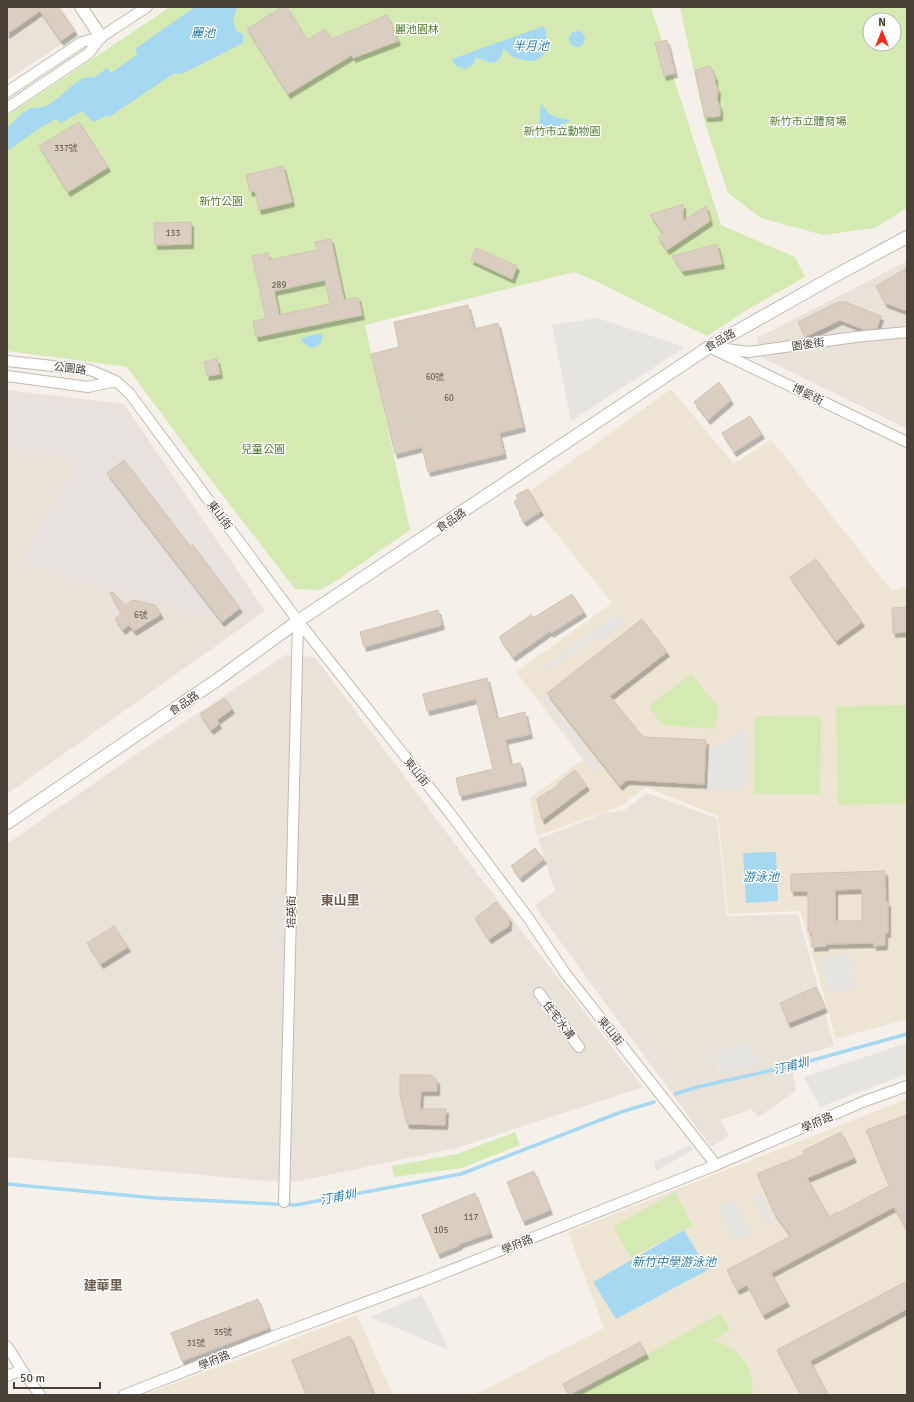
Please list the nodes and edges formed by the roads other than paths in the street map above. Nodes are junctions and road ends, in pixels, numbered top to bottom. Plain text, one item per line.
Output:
1 (81, 7) edge
2 (147, 7) edge
3 (101, 37) junction
4 (7, 92) edge
5 (7, 108) edge
6 (907, 237) edge
7 (907, 332) edge
8 (708, 347) junction
9 (7, 361) edge
10 (7, 376) edge
11 (116, 381) junction
12 (907, 442) edge
13 (298, 621) junction
14 (7, 822) edge
15 (539, 993) dead end
16 (579, 1047) dead end
17 (907, 1086) edge
18 (716, 1165) junction
19 (284, 1202) dead end
20 (7, 1346) edge
21 (22, 1370) junction
22 (7, 1376) edge
23 (40, 1395) edge
24 (124, 1395) edge

1 - 3 street
2 - 3 street
3 - 4 street
3 - 5 street
6 - 8 street, 食品路
7 - 8 street, 園後街
8 - 12 street, 博愛街
8 - 13 street, 食品路
9 - 11 street, 公園路
10 - 11 street, 公園路
11 - 13 street, 東山街
13 - 14 street, 食品路
13 - 18 street, 東山街
13 - 19 street, 培英街
15 - 16 street, 住宅水溝
17 - 18 street, 學府路
18 - 24 street, 學府路
20 - 21 street
21 - 22 street
21 - 23 street

